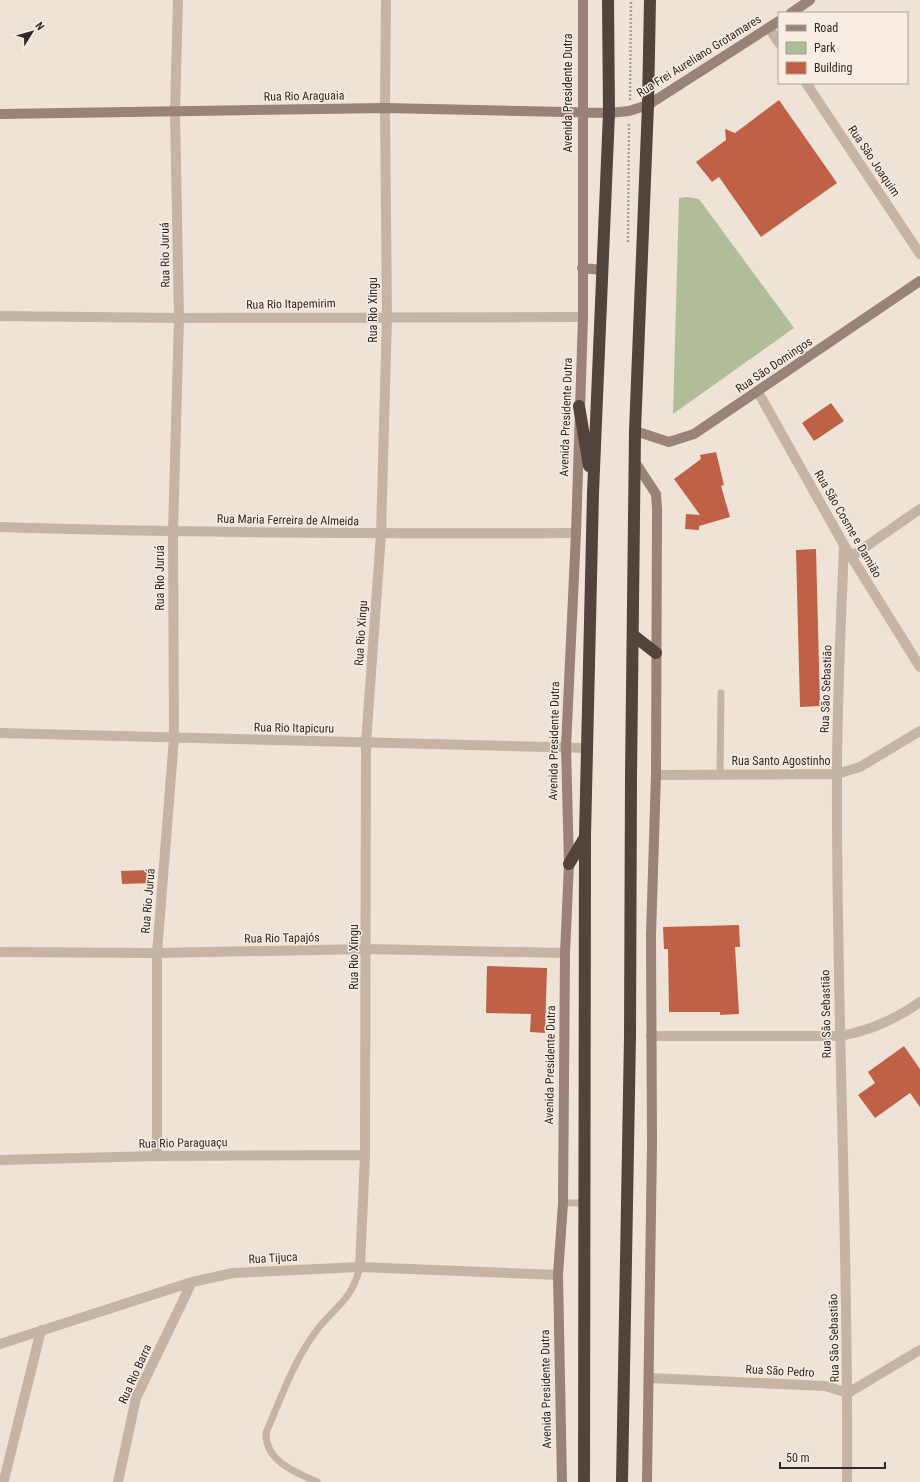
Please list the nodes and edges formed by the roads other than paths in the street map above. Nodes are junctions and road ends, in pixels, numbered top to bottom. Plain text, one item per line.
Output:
1 (178, 0) edge
2 (386, 0) edge
3 (583, 0) edge
4 (608, 0) edge
5 (650, 0) edge
6 (810, 0) edge
7 (792, 12) edge
8 (778, 22) edge
9 (769, 28) junction
10 (778, 42) edge
11 (807, 84) edge
12 (648, 105) junction
13 (385, 108) junction
14 (175, 112) junction
15 (581, 113) junction
16 (609, 113) junction
17 (0, 114) edge
18 (920, 254) edge
19 (582, 268) junction
20 (603, 270) junction
21 (919, 283) edge
22 (0, 316) edge
23 (387, 317) junction
24 (583, 317) junction
25 (180, 318) junction
26 (758, 392) junction
27 (579, 406) junction
28 (635, 431) junction
29 (635, 462) junction
30 (593, 493) junction
31 (920, 509) edge
32 (0, 527) edge
33 (173, 532) junction
34 (576, 533) junction
35 (381, 534) junction
36 (844, 545) junction
37 (851, 557) junction
38 (633, 635) junction
39 (656, 653) junction
40 (920, 667) edge
41 (721, 693) dead end
42 (920, 732) edge
43 (0, 733) edge
44 (174, 738) junction
45 (366, 742) junction
46 (566, 747) junction
47 (588, 748) junction
48 (837, 774) junction
49 (656, 775) junction
50 (720, 775) junction
51 (586, 836) junction
52 (569, 864) junction
53 (367, 950) junction
54 (0, 952) edge
55 (157, 952) junction
56 (565, 953) junction
57 (919, 1006) edge
58 (651, 1036) junction
59 (840, 1036) junction
60 (365, 1155) junction
61 (157, 1156) junction
62 (0, 1160) edge
63 (562, 1203) junction
64 (583, 1203) junction
65 (360, 1267) junction
66 (558, 1276) junction
67 (192, 1282) junction
68 (40, 1330) junction
69 (0, 1344) edge
70 (918, 1355) edge
71 (650, 1378) junction
72 (848, 1393) junction
73 (4, 1480) dead end
74 (118, 1482) edge
75 (317, 1482) edge
76 (562, 1482) edge
77 (584, 1482) edge
78 (622, 1482) edge
79 (647, 1482) edge
80 (847, 1482) edge

1 - 14 street, Rua Rio Juruá
2 - 13 street, Rua Rio Xingu
3 - 15 street, Avenida Presidente Dutra
4 - 16 highway
5 - 12 highway
6 - 7 street
8 - 9 street, Rua Frei Aureliano Grotamares
9 - 10 street
9 - 12 street, Rua Frei Aureliano Grotamares
11 - 18 street, Rua São Joaquim
12 - 16 street, Rua Frei Aureliano Grotamares
12 - 28 highway
13 - 14 street, Rua Rio Araguaia
13 - 15 street, Rua Rio Araguaia
13 - 23 street, Rua Rio Xingu
14 - 17 street, Rua Rio Araguaia
14 - 25 street, Rua Rio Juruá
15 - 16 street, Rua Rio Araguaia
15 - 19 street, Avenida Presidente Dutra
16 - 20 highway
19 - 20 street
19 - 24 street, Avenida Presidente Dutra
20 - 30 highway
21 - 26 street, Rua São Domingos
22 - 25 street, Rua Rio Itapemirim
23 - 24 street, Rua Rio Itapemirim
23 - 25 street, Rua Rio Itapemirim
23 - 35 street, Rua Rio Xingu
24 - 27 street, Avenida Presidente Dutra
25 - 33 street, Rua Rio Juruá
26 - 28 street, Rua São Domingos
26 - 36 street, Rua São Cosme e Damião
27 - 30 highway
27 - 34 street, Avenida Presidente Dutra
28 - 29 highway
29 - 38 highway
29 - 39 street
30 - 47 highway
31 - 37 street
32 - 33 street, Rua Maria Ferreira de Almeida
33 - 35 street, Rua Maria Ferreira de Almeida
33 - 44 street, Rua Rio Juruá
34 - 35 street, Rua Maria Ferreira de Almeida
34 - 46 street, Avenida Presidente Dutra
35 - 45 street, Rua Rio Xingu
36 - 37 street, Rua São Cosme e Damião
36 - 48 street, Rua São Sebastião
37 - 40 street, Rua São Cosme e Damião
38 - 39 highway
38 - 78 highway
39 - 49 street
41 - 50 lane
42 - 48 street, Rua Santo Agostinho
43 - 44 street, Rua Rio Itapicuru
44 - 45 street, Rua Rio Itapicuru
44 - 55 street, Rua Rio Juruá
45 - 46 street, Rua Rio Itapicuru
45 - 53 street, Rua Rio Xingu
46 - 47 street, Rua Rio Itapicuru
46 - 52 street, Avenida Presidente Dutra
47 - 51 highway
48 - 50 street, Rua Santo Agostinho
48 - 59 street, Rua São Sebastião
49 - 50 street, Rua Santo Agostinho
49 - 58 street
51 - 52 highway
51 - 64 highway
52 - 56 street, Avenida Presidente Dutra
53 - 55 street, Rua Rio Tapajós
53 - 56 street, Rua Rio Tapajós
53 - 60 street, Rua Rio Xingu
54 - 55 street, Rua Rio Tapajós
55 - 61 street, Rua Rio Juruá
56 - 63 street, Avenida Presidente Dutra
57 - 59 street
58 - 59 street
58 - 71 street
59 - 72 street, Rua São Sebastião
60 - 61 street, Rua Rio Paraguaçu
60 - 65 street, Rua Rio Xingu
61 - 62 street, Rua Rio Paraguaçu
63 - 64 lane
63 - 66 street, Avenida Presidente Dutra
64 - 77 highway
65 - 66 street, Rua Tijuca
65 - 67 street, Rua Tijuca
65 - 75 lane
66 - 76 street, Avenida Presidente Dutra
67 - 68 street, Rua Tijuca
67 - 74 street, Rua Rio Barra
68 - 69 street, Rua Tijuca
68 - 73 street
70 - 72 street
71 - 72 street, Rua São Pedro
71 - 79 street
72 - 80 street, Rua São Sebastião

